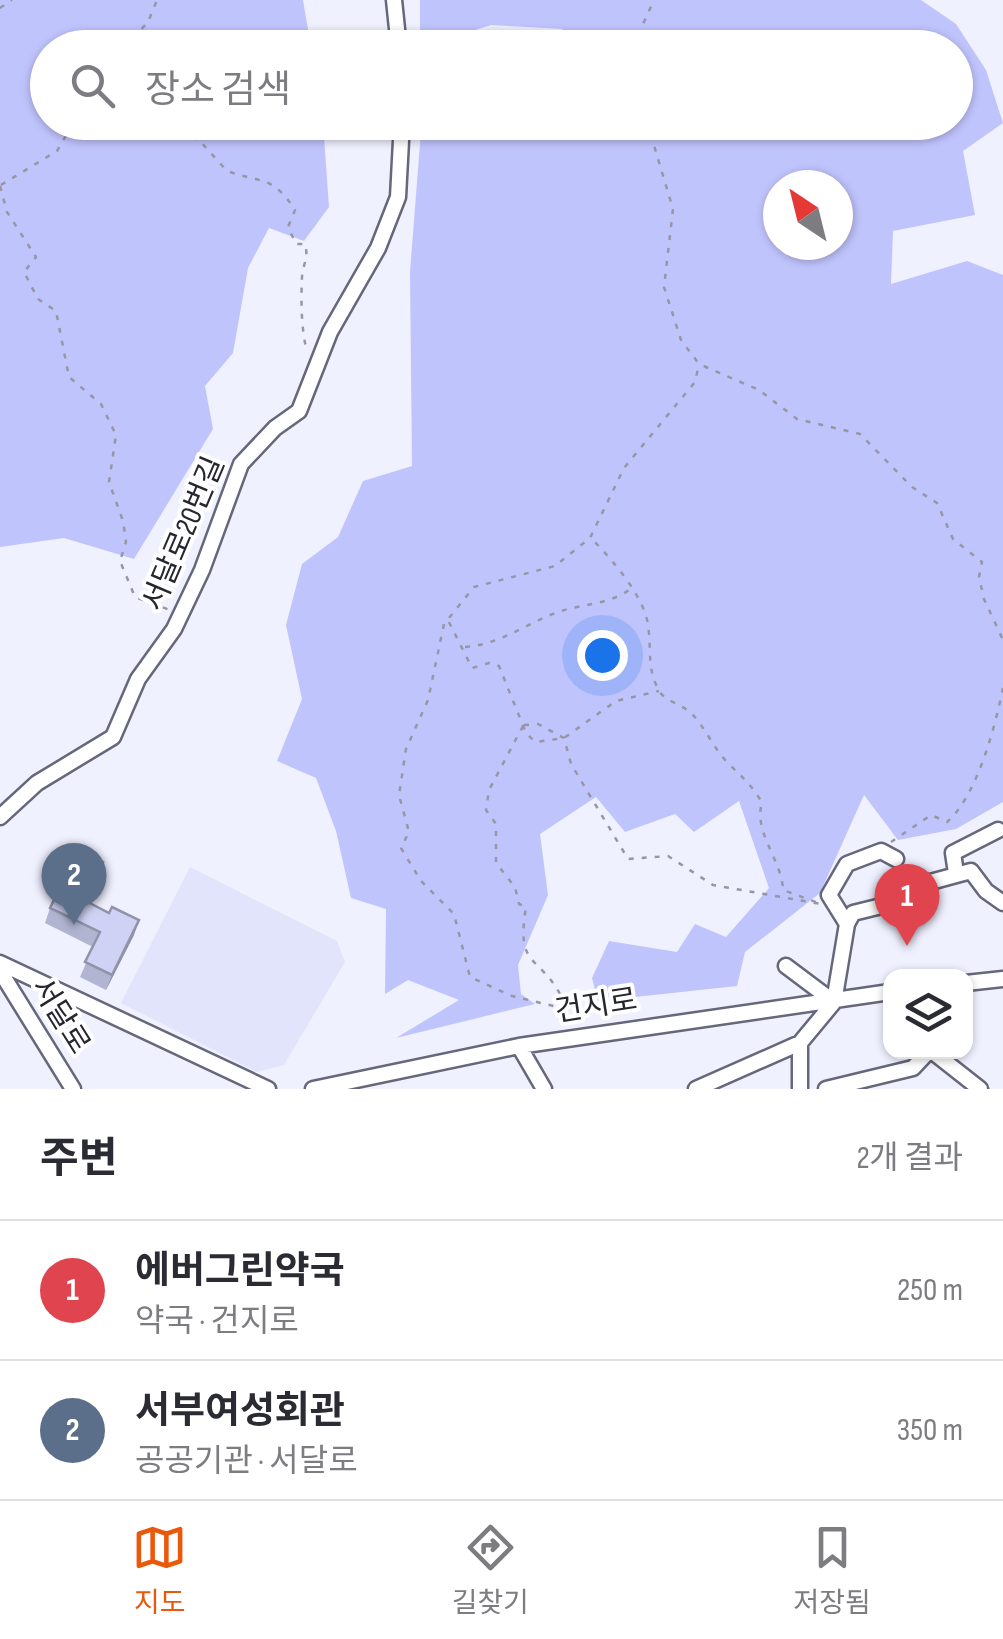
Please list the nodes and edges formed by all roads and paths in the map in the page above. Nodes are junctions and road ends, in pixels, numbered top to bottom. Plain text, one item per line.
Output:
1 (12, 0) edge
2 (157, 0) edge
3 (394, 0) edge
4 (654, 0) edge
5 (0, 8) edge
6 (141, 30) edge
7 (397, 30) edge
8 (640, 30) edge
9 (63, 140) edge
10 (200, 140) edge
11 (401, 140) edge
12 (652, 140) edge
13 (0, 186) edge
14 (699, 364) junction
15 (304, 365) dead end
16 (590, 538) junction
17 (629, 590) junction
18 (181, 614) junction
19 (448, 621) junction
20 (1003, 640) edge
21 (463, 647) junction
22 (1003, 688) edge
23 (659, 692) junction
24 (524, 725) junction
25 (564, 738) junction
26 (0, 817) edge
27 (998, 830) dead end
28 (883, 846) dead end
29 (896, 859) dead end
30 (956, 872) junction
31 (1003, 903) edge
32 (847, 924) junction
33 (0, 963) edge
34 (786, 966) dead end
35 (0, 972) edge
36 (1003, 978) edge
37 (973, 982) edge
38 (883, 994) edge
39 (834, 1002) junction
40 (558, 1004) junction
41 (566, 1009) dead end
42 (800, 1043) junction
43 (519, 1046) junction
44 (923, 1059) edge
45 (940, 1059) edge
46 (74, 1089) edge
47 (268, 1089) edge
48 (313, 1089) edge
49 (544, 1089) edge
50 (696, 1089) edge
51 (800, 1089) edge
52 (826, 1089) edge
53 (980, 1089) edge

1 - 5 path
2 - 6 path
3 - 7 street
4 - 8 path
9 - 13 path
10 - 15 path
11 - 18 street, 서달로20번길
12 - 14 path
13 - 18 path
14 - 16 path
14 - 20 path
16 - 17 path
16 - 19 path
17 - 21 path
17 - 23 path
18 - 26 street, 서달로20번길
19 - 21 path
19 - 40 path
21 - 24 path
22 - 28 path
23 - 25 path
23 - 25 path
24 - 25 path
24 - 25 path
24 - 40 path
27 - 30 street
29 - 32 street
30 - 31 street
30 - 32 street
32 - 39 street
33 - 47 street
34 - 39 street
35 - 46 street, 서달로
36 - 37 street
38 - 39 street, 건지로
39 - 42 street
39 - 43 street, 건지로
40 - 41 path
42 - 50 street
42 - 51 street
43 - 48 street, 건지로
43 - 49 street
44 - 52 street
45 - 53 street

